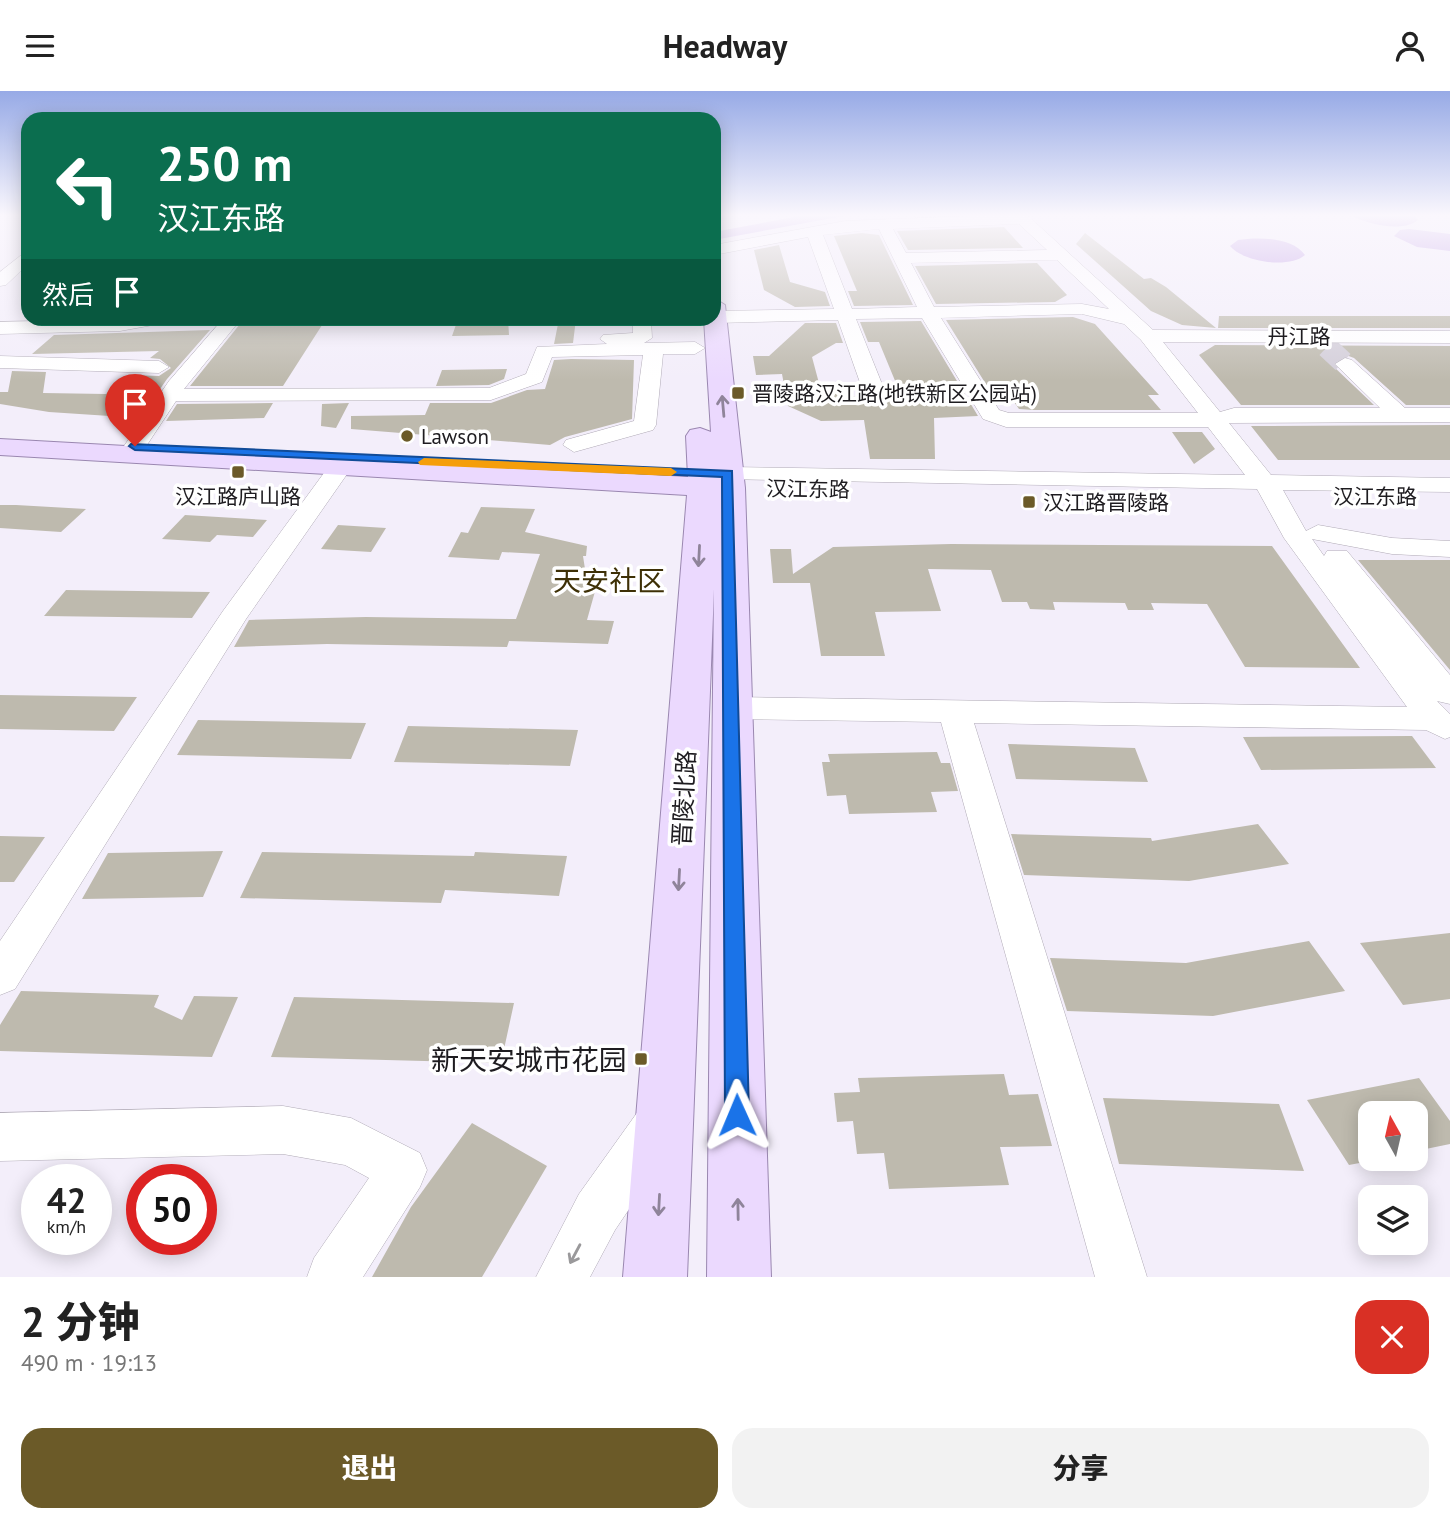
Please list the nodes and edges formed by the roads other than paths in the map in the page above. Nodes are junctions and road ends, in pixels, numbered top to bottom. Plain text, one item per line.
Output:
1 (828, 269) edge
2 (907, 269) edge
3 (1076, 269) edge
4 (1108, 299) junction
5 (1082, 309) junction
6 (928, 312) junction
7 (845, 314) junction
8 (721, 317) edge
9 (1130, 319) junction
10 (80, 326) edge
11 (226, 326) edge
12 (605, 326) edge
13 (693, 326) edge
14 (715, 326) edge
15 (0, 328) edge
16 (646, 333) edge
17 (1148, 336) junction
18 (1450, 337) edge
19 (580, 339) dead end
20 (695, 348) junction
21 (0, 362) edge
22 (1345, 364) tunnel mouth
23 (159, 367) dead end
24 (875, 394) dead end
25 (169, 395) junction
26 (1399, 415) junction
27 (1450, 415) edge
28 (1215, 420) junction
29 (0, 438) edge
30 (573, 445) dead end
31 (135, 446) junction
32 (0, 447) edge
33 (340, 467) junction
34 (716, 481) junction
35 (1450, 485) edge
36 (1269, 489) junction
37 (1450, 496) edge
38 (1318, 533) junction
39 (1450, 549) edge
40 (732, 708) junction
41 (955, 714) junction
42 (1444, 714) edge
43 (0, 975) edge
44 (665, 1115) junction
45 (0, 1136) edge
46 (333, 1277) edge
47 (562, 1277) edge
48 (655, 1277) edge
49 (739, 1277) edge
50 (1121, 1277) edge

1 - 7 street
2 - 6 street
3 - 4 street
4 - 5 street
4 - 9 street
5 - 6 street
5 - 9 street
6 - 7 street
6 - 28 street
7 - 8 street
7 - 24 street
9 - 17 street
10 - 15 street
11 - 25 street
12 - 16 street
13 - 20 main road, 晋陵北路
34 -> 14 main road, 晋陵北路
16 - 19 street
16 - 20 street
16 - 25 street
16 - 30 street
17 - 18 street, 丹江路
17 - 28 street
20 - 34 main road, 晋陵北路
21 - 23 street
22 - 26 street
25 - 31 street
26 - 27 street
26 - 28 street
28 - 36 street
29 - 31 main road, 汉江东路
31 - 34 main road, 汉江东路
32 - 33 main road, 汉江东路
33 - 34 main road, 汉江东路
33 - 43 street
34 - 36 street, 汉江东路
34 - 40 main road, 晋陵北路
34 -> 44 main road, 晋陵北路
35 - 36 street, 汉江东路
36 - 37 street, 汉江东路
36 - 38 street
36 - 42 street
38 - 39 street
38 - 42 street
40 - 41 street
49 -> 40 main road, 晋陵北路
41 - 42 street
41 - 50 street
44 -> 47 street
44 -> 48 main road, 晋陵北路
45 - 46 street

